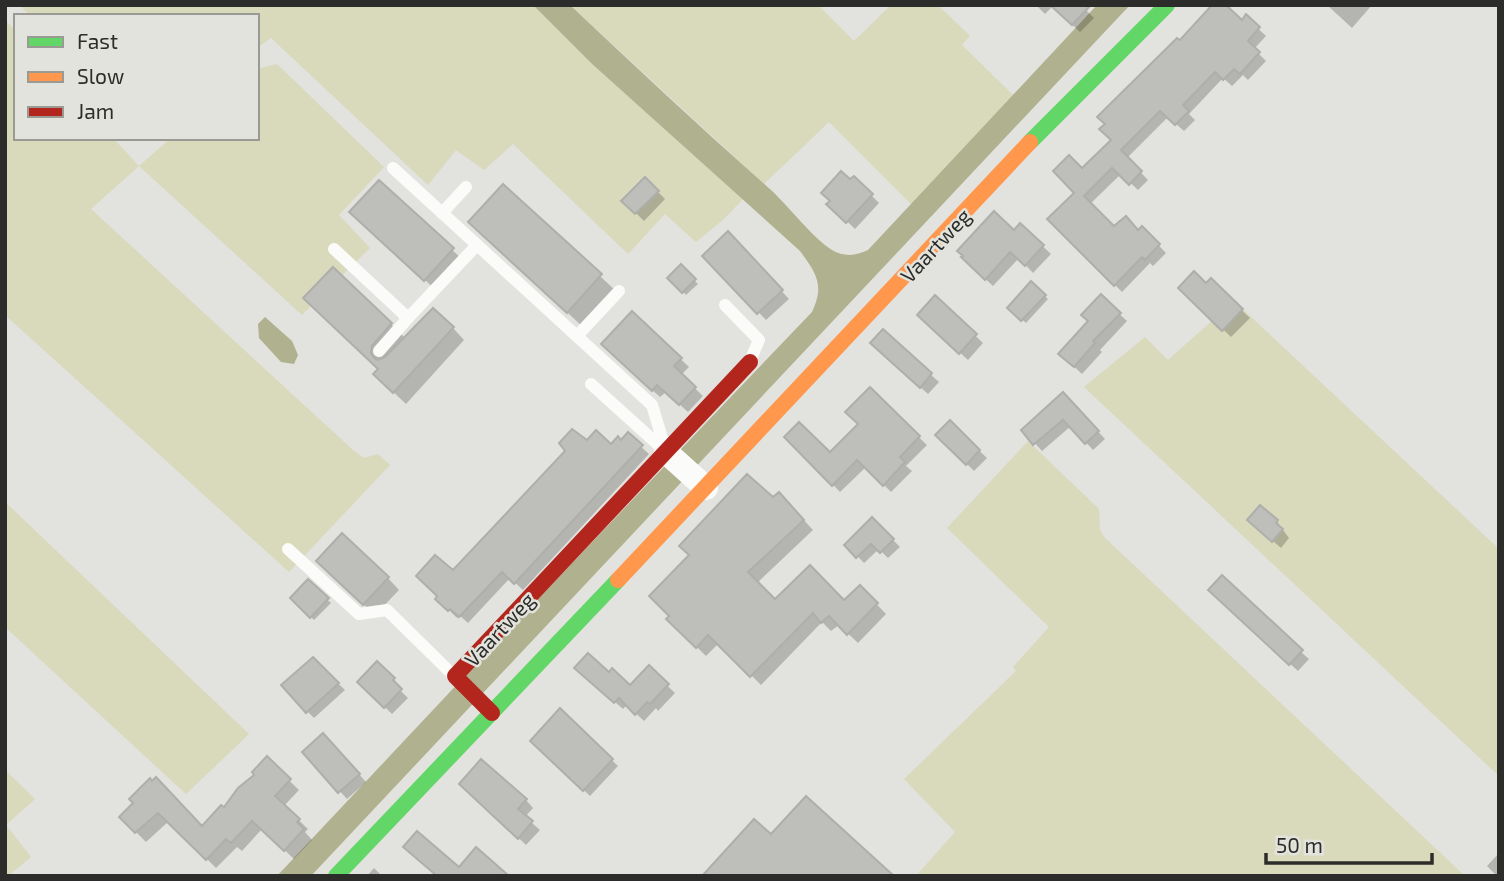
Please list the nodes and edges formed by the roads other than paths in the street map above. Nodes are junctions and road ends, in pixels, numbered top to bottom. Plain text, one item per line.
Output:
1 (1167, 5) edge
2 (393, 168) dead end
3 (466, 187) dead end
4 (442, 213) junction
5 (477, 245) junction
6 (334, 248) dead end
7 (619, 291) dead end
8 (725, 305) dead end
9 (408, 318) junction
10 (577, 336) junction
11 (379, 351) dead end
12 (750, 362) joint
13 (591, 384) dead end
14 (685, 469) junction
15 (288, 550) dead end
16 (457, 679) junction
17 (492, 713) junction
18 (336, 876) edge

1 - 14 street, Vaartweg
2 - 4 lane
3 - 4 lane
4 - 5 lane
5 - 9 lane
5 - 10 lane
6 - 9 lane
7 - 10 lane
8 - 12 lane
9 - 11 lane
10 - 14 lane
12 - 14 street, Vaartweg
13 - 14 lane
14 - 16 street, Vaartweg
14 - 17 street, Vaartweg
15 - 16 lane
16 - 17 street, Vaartweg
17 - 18 street, Vaartweg

